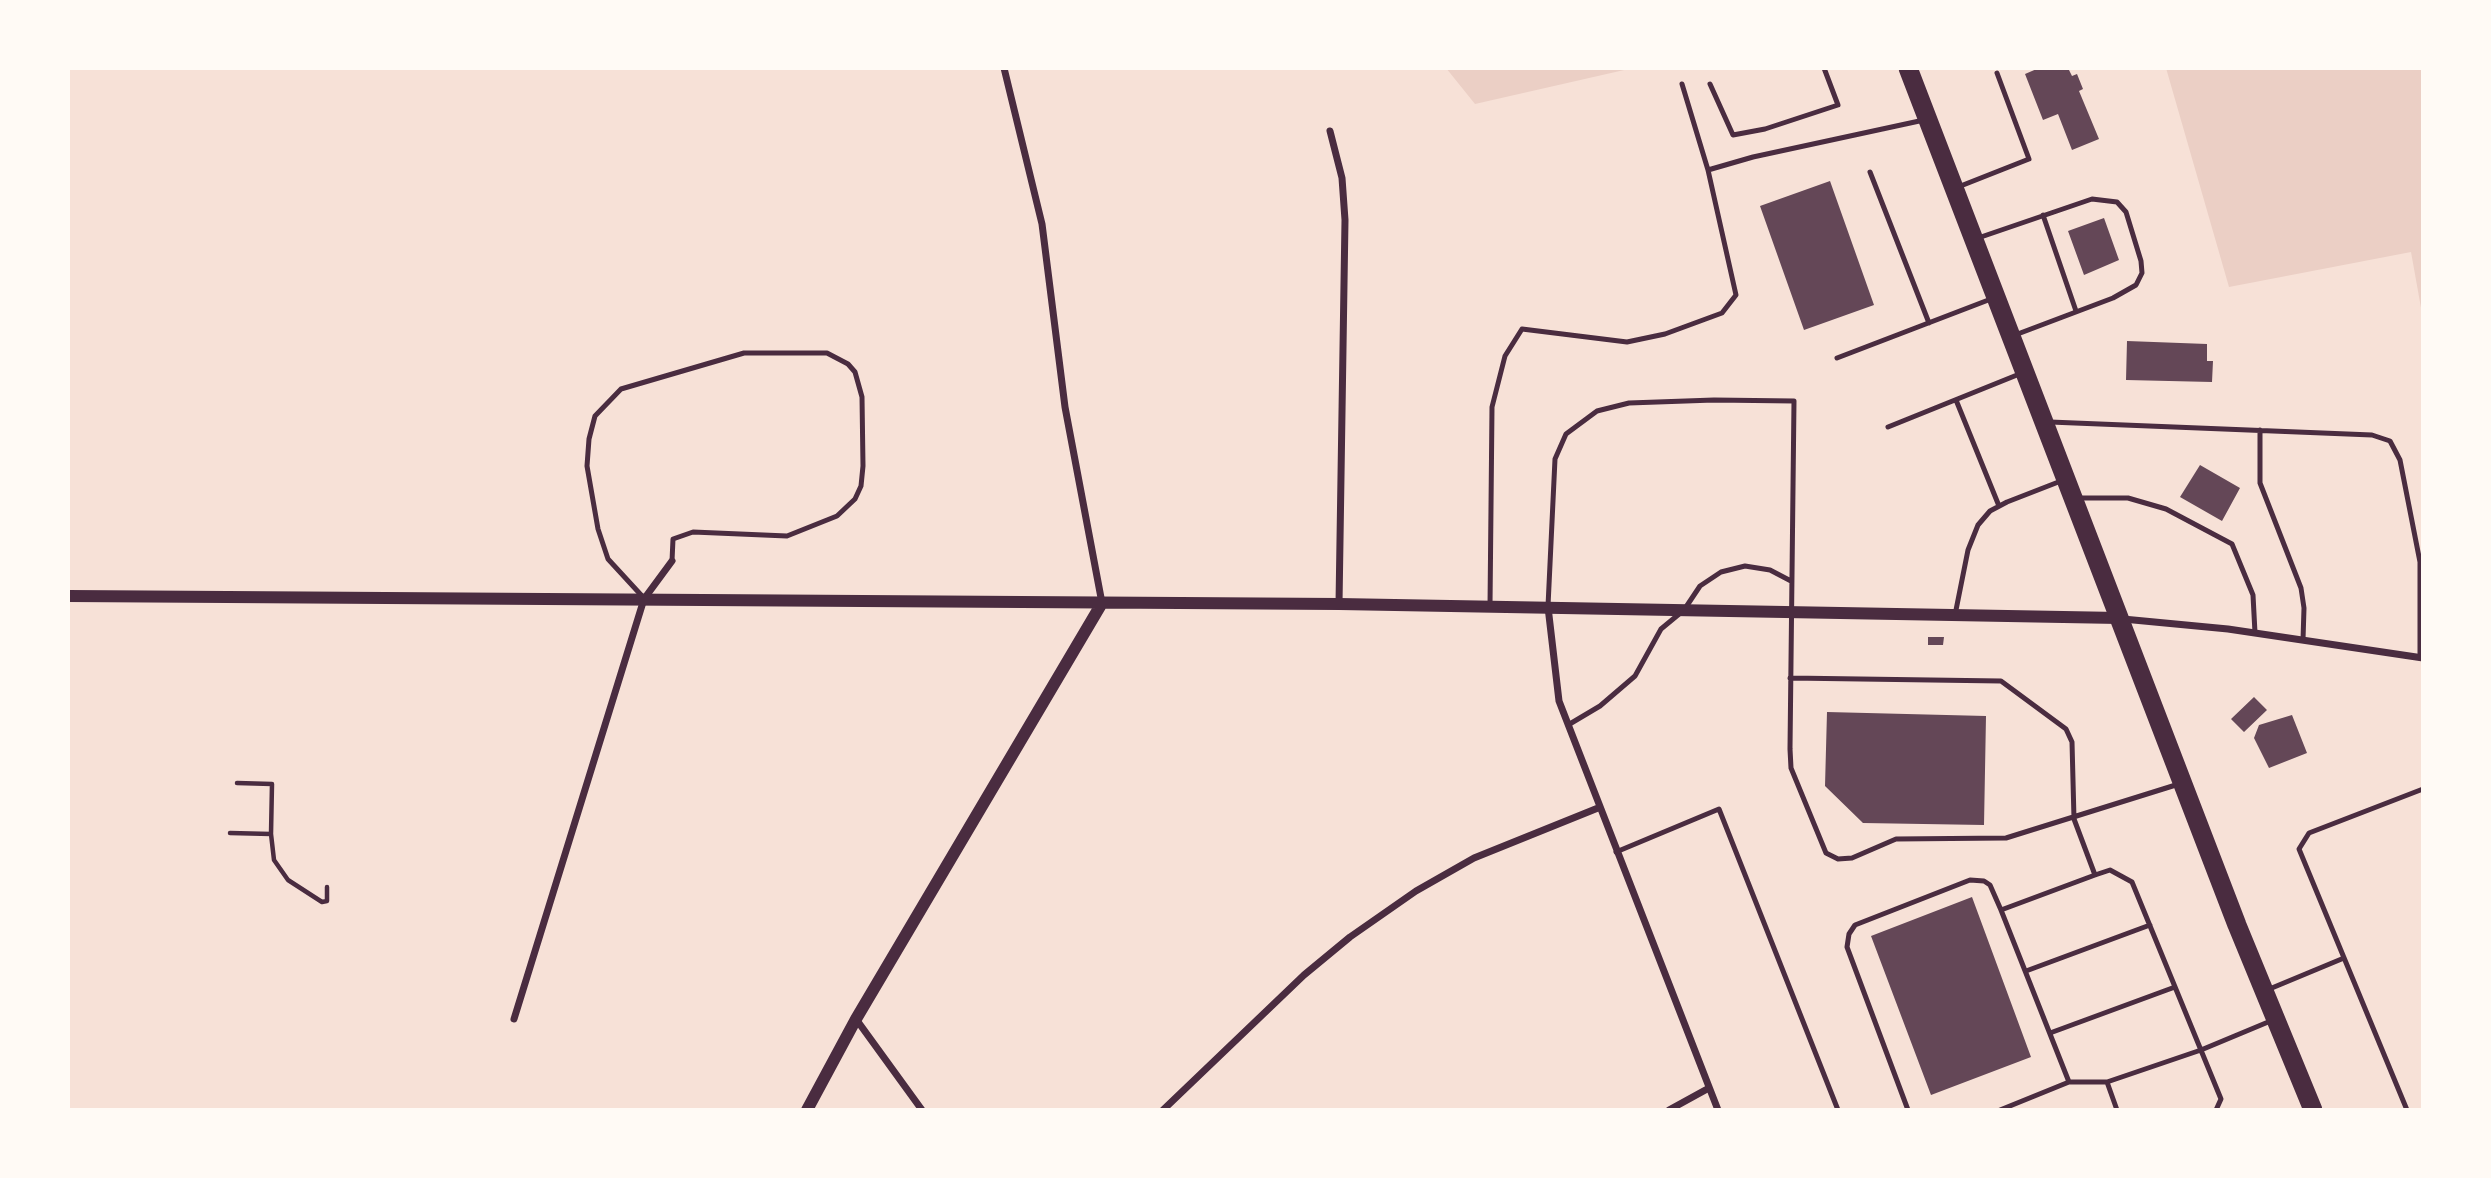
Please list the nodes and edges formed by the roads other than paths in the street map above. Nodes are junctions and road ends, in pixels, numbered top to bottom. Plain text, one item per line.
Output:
1 (1004, 68) edge
2 (1824, 68) edge
3 (1908, 68) edge
4 (1997, 73) dead end
5 (1682, 84) dead end
6 (1710, 84) dead end
7 (1927, 120) junction
8 (1330, 131) dead end
9 (1708, 170) junction
10 (1870, 172) dead end
11 (1955, 188) junction
12 (2043, 215) junction
13 (1973, 239) junction
14 (1997, 297) junction
15 (2076, 311) junction
16 (1929, 323) junction
17 (2012, 336) junction
18 (1837, 358) dead end
19 (2025, 372) junction
20 (1956, 400) junction
21 (2044, 422) junction
22 (1888, 427) dead end
23 (2260, 430) junction
24 (2068, 489) junction
25 (1999, 506) junction
26 (672, 561) joint
27 (1791, 581) junction
28 (68, 596) edge
29 (644, 599) junction
30 (1102, 603) junction
31 (1339, 604) junction
32 (1490, 606) junction
33 (1548, 607) junction
34 (1684, 610) junction
35 (1791, 612) junction
36 (1955, 615) junction
37 (2119, 618) junction
38 (2255, 633) junction
39 (2303, 640) junction
40 (2421, 658) edge
41 (1790, 678) junction
42 (1568, 725) junction
43 (2182, 783) junction
44 (2423, 789) edge
45 (1598, 808) junction
46 (2074, 819) junction
47 (1616, 852) junction
48 (2095, 875) junction
49 (2001, 910) junction
50 (2150, 925) junction
51 (2344, 958) junction
52 (2026, 971) junction
53 (2175, 987) junction
54 (2264, 991) junction
55 (2275, 1018) junction
56 (514, 1019) dead end
57 (856, 1019) junction
58 (2050, 1033) junction
59 (2201, 1050) junction
60 (2069, 1082) junction
61 (2107, 1082) junction
62 (1709, 1088) junction
63 (807, 1110) edge
64 (922, 1110) edge
65 (1163, 1110) edge
66 (1669, 1110) edge
67 (1718, 1110) edge
68 (1838, 1110) edge
69 (1908, 1110) edge
70 (2000, 1110) edge
71 (2117, 1110) edge
72 (2216, 1110) edge
73 (2314, 1110) edge
74 (2407, 1110) edge

1 - 30 street
2 - 6 lane
3 - 7 highway
4 - 11 lane
5 - 9 lane
7 - 9 lane
7 - 11 highway
8 - 31 street
9 - 32 lane
10 - 16 lane
11 - 13 highway
12 - 13 lane
12 - 15 lane
12 - 15 lane
13 - 14 highway
14 - 16 lane
14 - 17 highway
15 - 17 lane
16 - 18 lane
17 - 19 highway
19 - 20 lane
19 - 21 highway
20 - 22 lane
20 - 25 lane
21 - 23 lane
21 - 24 highway
23 - 39 lane
23 - 40 lane
24 - 25 lane
24 - 37 highway
24 - 38 lane
25 - 36 lane
26 - 29 street
26 - 29 lane
27 - 33 lane
27 - 34 lane
27 - 35 lane
28 - 29 street
29 - 30 street
29 - 56 street
30 - 31 street
30 - 57 street
31 - 32 street
32 - 33 street
33 - 34 street
33 - 42 street
34 - 35 street
34 - 42 lane
35 - 36 street
35 - 41 lane
36 - 37 street
37 - 38 street
37 - 43 highway
38 - 39 street
39 - 40 street
41 - 46 lane
41 - 46 lane
42 - 45 street
43 - 46 lane
43 - 54 highway
44 - 51 lane
45 - 47 street
45 - 65 street
46 - 48 lane
47 - 62 street
47 - 68 lane
48 - 49 lane
48 - 50 lane
49 - 52 lane
49 - 69 lane
50 - 52 lane
50 - 53 lane
51 - 54 lane
51 - 74 lane
52 - 58 lane
53 - 58 lane
53 - 59 lane
54 - 55 highway
55 - 59 lane
55 - 73 highway
57 - 63 street
57 - 64 street
58 - 60 lane
59 - 61 lane
59 - 72 lane
60 - 61 lane
60 - 70 lane
61 - 71 lane
62 - 66 street
62 - 67 street

